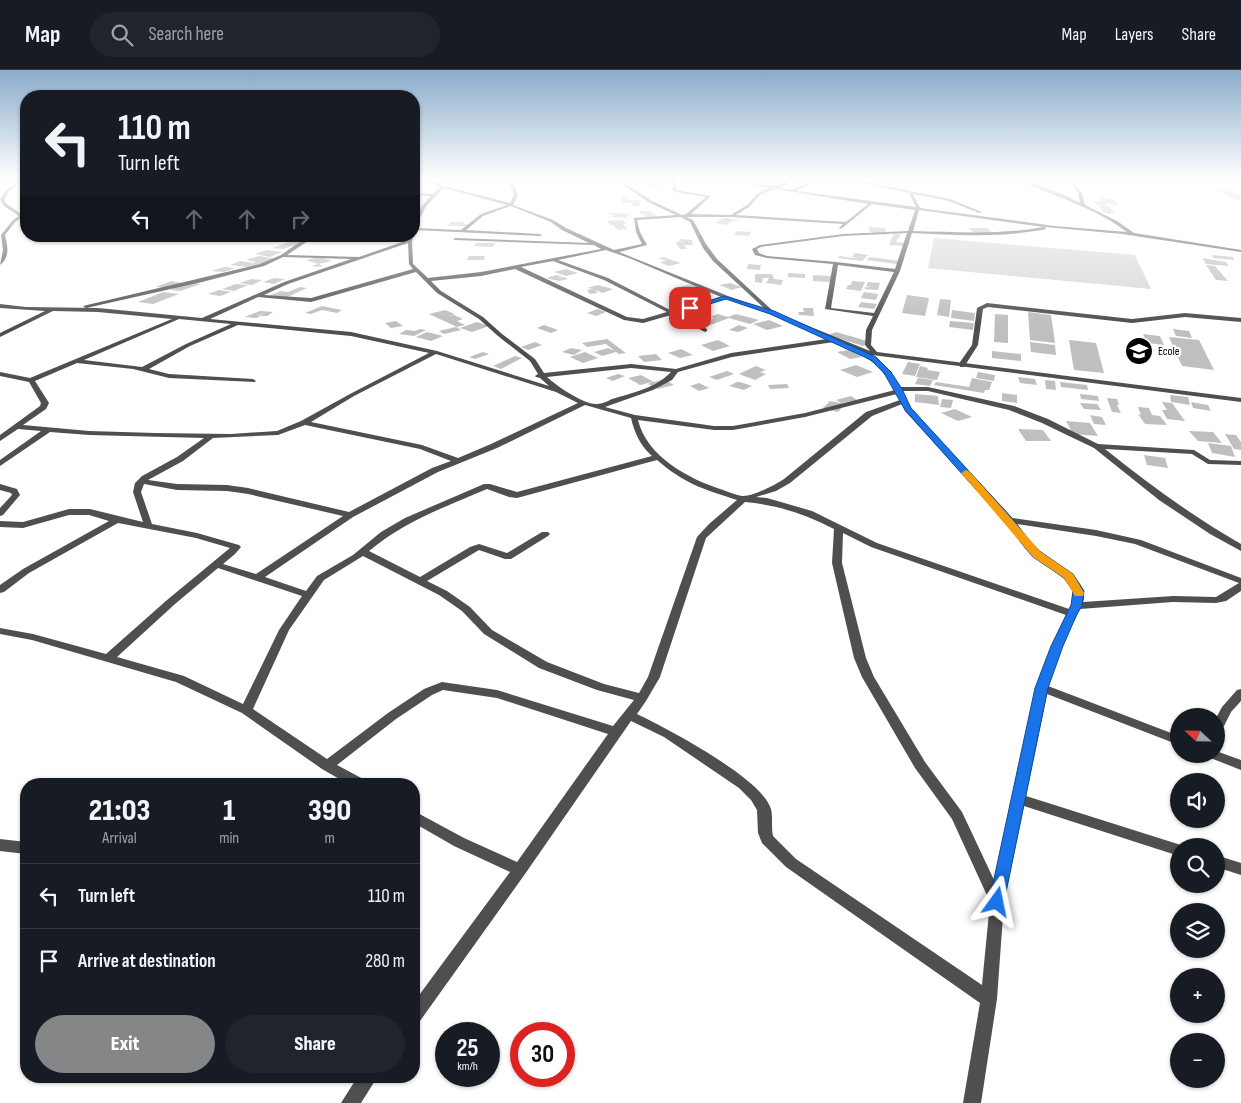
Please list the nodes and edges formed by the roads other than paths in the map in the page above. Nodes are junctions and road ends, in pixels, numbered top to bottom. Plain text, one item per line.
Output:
1 (9, 227) edge
2 (467, 227) edge
3 (561, 227) edge
4 (637, 227) edge
5 (695, 227) edge
6 (842, 227) edge
7 (912, 227) edge
8 (1054, 227) edge
9 (1057, 227) edge
10 (1122, 227) edge
11 (420, 229) edge
12 (7, 230) junction
13 (462, 231) junction
14 (0, 232) edge
15 (910, 232) junction
16 (834, 236) junction
17 (1138, 236) junction
18 (455, 240) dead end
19 (303, 242) edge
20 (403, 242) edge
21 (411, 242) edge
22 (542, 242) junction
23 (598, 245) junction
24 (606, 249) junction
25 (1241, 251) edge
26 (614, 252) junction
27 (282, 256) junction
28 (360, 258) junction
29 (554, 260) junction
30 (836, 263) junction
31 (0, 264) edge
32 (516, 267) junction
33 (416, 270) junction
34 (897, 271) junction
35 (426, 280) junction
36 (256, 296) junction
37 (726, 297) junction
38 (0, 306) edge
39 (67, 309) junction
40 (52, 310) junction
41 (772, 312) junction
42 (672, 313) junction
43 (877, 315) junction
44 (178, 318) junction
45 (202, 320) junction
46 (1241, 320) edge
47 (237, 325) junction
48 (705, 330) dead end
49 (0, 334) edge
50 (834, 340) junction
51 (435, 352) junction
52 (865, 353) junction
53 (876, 354) junction
54 (76, 361) junction
55 (962, 366) junction
56 (144, 368) junction
57 (676, 371) junction
58 (0, 374) edge
59 (542, 376) junction
60 (518, 378) junction
61 (32, 380) junction
62 (253, 381) dead end
63 (559, 391) junction
64 (900, 394) junction
65 (1241, 400) edge
66 (584, 403) junction
67 (597, 407) junction
68 (634, 417) junction
69 (304, 424) junction
70 (16, 427) junction
71 (49, 429) junction
72 (211, 436) junction
73 (0, 438) edge
74 (1097, 446) junction
75 (658, 457) junction
76 (456, 460) junction
77 (1241, 463) edge
78 (0, 464) edge
79 (141, 482) junction
80 (0, 487) edge
81 (743, 499) junction
82 (0, 513) edge
83 (350, 515) junction
84 (117, 520) junction
85 (1009, 520) junction
86 (0, 524) edge
87 (148, 526) junction
88 (839, 528) junction
89 (545, 534) dead end
90 (1241, 548) edge
91 (363, 552) junction
92 (217, 565) junction
93 (257, 578) junction
94 (420, 581) junction
95 (1241, 581) edge
96 (1241, 586) edge
97 (0, 590) edge
98 (309, 595) junction
99 (1074, 610) junction
100 (0, 631) edge
101 (110, 658) junction
102 (1042, 688) junction
103 (1241, 694) edge
104 (642, 698) junction
105 (246, 710) junction
106 (1225, 712) edge
107 (629, 715) junction
108 (616, 732) junction
109 (1170, 738) edge
110 (1225, 758) edge
111 (1241, 764) edge
112 (327, 766) junction
113 (349, 778) edge
114 (1019, 799) junction
115 (420, 819) edge
116 (0, 844) edge
117 (20, 847) edge
118 (1170, 847) edge
119 (1225, 864) edge
120 (1241, 869) edge
121 (520, 870) junction
122 (997, 902) junction
123 (989, 999) junction
124 (420, 1007) edge
125 (364, 1083) edge
126 (350, 1103) edge
127 (972, 1103) edge

1 - 12 street
2 - 13 street
3 - 23 street
4 - 26 street
5 - 41 street
6 - 16 street
7 - 15 street
8 - 15 street
9 - 17 street
10 - 17 street
11 - 13 street
12 - 14 street
12 - 31 street
13 - 22 street
15 - 16 street
15 - 34 street
16 - 30 street
17 - 25 street
18 - 22 street
19 - 27 street
20 - 28 street
21 - 33 street
22 - 23 street
23 - 24 street
24 - 26 street
24 - 29 street
26 - 37 street
27 - 28 street
27 - 39 street
28 - 36 street
29 - 32 street
29 - 42 street
30 - 34 street
30 - 43 street
32 - 35 street
32 - 42 street
33 - 35 street
33 - 36 street
34 - 43 street
35 - 59 street
36 - 45 street
37 - 41 street
37 - 42 street
38 - 40 street
39 - 40 street
39 - 44 street
40 - 49 street
41 - 50 street
42 - 48 street
43 - 53 street
44 - 45 street
44 - 54 street
45 - 47 street
46 - 55 street
47 - 51 street
47 - 56 street
50 - 52 street
50 - 57 street
51 - 60 street
51 - 69 street
52 - 53 street
52 - 64 street
53 - 55 street
54 - 56 street
54 - 61 street
55 - 65 street
56 - 62 street
57 - 59 street
57 - 67 street
58 - 61 street
59 - 60 street
59 - 63 street
60 - 63 street
61 - 70 street
63 - 66 street
64 - 68 street
64 - 74 street
64 - 81 street
64 - 85 street
66 - 67 street
66 - 76 street
67 - 68 street
68 - 75 street
69 - 72 street
69 - 76 street
70 - 71 street
70 - 73 street
71 - 72 street
71 - 78 street
72 - 79 street
74 - 77 street
74 - 90 street
75 - 81 street
75 - 91 street
76 - 83 street
79 - 83 street
79 - 87 street
80 - 82 street
81 - 88 street
81 - 104 street
83 - 93 street
84 - 86 street
84 - 87 street
84 - 97 street
85 - 95 street
85 - 99 street
87 - 92 street
88 - 99 street
88 - 122 street
89 - 94 street
91 - 94 street
91 - 98 street
92 - 93 street
92 - 101 street
93 - 98 street
94 - 104 street
96 - 99 street
98 - 105 street
99 - 102 street
100 - 101 street
101 - 105 street
102 - 109 street
102 - 114 street
103 - 106 street
104 - 107 street
105 - 112 street
107 - 108 street
107 - 123 street
108 - 112 street
108 - 121 street
110 - 111 street
112 - 113 street
114 - 118 street
114 - 122 street
115 - 121 street
116 - 117 street
119 - 120 street
121 - 124 street
122 - 123 street
123 - 127 street
125 - 126 street

